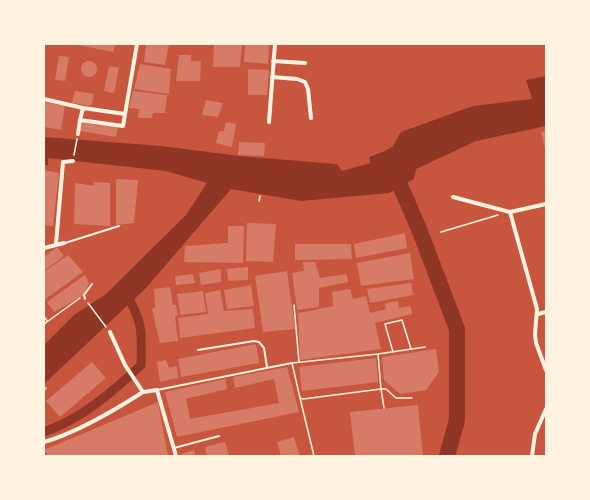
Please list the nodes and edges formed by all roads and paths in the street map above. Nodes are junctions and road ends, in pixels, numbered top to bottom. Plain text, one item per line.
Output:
1 (137, 44) edge
2 (275, 44) edge
3 (273, 60) junction
4 (305, 63) dead end
5 (272, 77) junction
6 (44, 99) edge
7 (83, 108) junction
8 (125, 114) junction
9 (311, 118) dead end
10 (80, 120) junction
11 (269, 122) dead end
12 (78, 134) joint
13 (73, 161) joint
14 (260, 196) dead end
15 (453, 197) dead end
16 (259, 201) dead end
17 (546, 204) edge
18 (510, 212) junction
19 (119, 226) dead end
20 (441, 232) dead end
21 (56, 244) junction
22 (64, 244) joint
23 (44, 248) edge
24 (92, 284) dead end
25 (84, 295) junction
26 (85, 299) joint
27 (294, 305) dead end
28 (546, 312) edge
29 (538, 314) junction
30 (44, 316) edge
31 (47, 321) junction
32 (44, 324) edge
33 (110, 332) joint
34 (426, 347) dead end
35 (411, 349) junction
36 (198, 350) dead end
37 (393, 352) junction
38 (378, 354) junction
39 (299, 362) junction
40 (292, 363) junction
41 (267, 367) junction
42 (546, 370) edge
43 (382, 389) junction
44 (157, 390) junction
45 (143, 392) junction
46 (300, 398) junction
47 (412, 398) dead end
48 (384, 408) dead end
49 (546, 409) edge
50 (219, 436) dead end
51 (44, 442) edge
52 (174, 448) junction
53 (176, 456) edge
54 (314, 456) edge
55 (532, 456) edge

1 - 8 street
2 - 3 street
3 - 4 street
3 - 5 street
5 - 9 street
5 - 11 street
6 - 7 street
7 - 8 street
7 - 10 street
8 - 10 street
10 - 12 street
12 - 13 path
13 - 21 street
14 - 16 path
15 - 18 street
17 - 18 street
18 - 20 path
18 - 29 street
19 - 22 lane
21 - 22 street
21 - 23 street
24 - 25 lane
25 - 26 lane
25 - 31 path
26 - 33 path
27 - 39 path
28 - 29 street
29 - 42 street
30 - 31 path
31 - 32 path
33 - 45 street
34 - 35 path
35 - 37 path
35 - 37 path
36 - 41 lane
37 - 38 path
38 - 39 path
38 - 43 path
39 - 40 path
40 - 41 lane
40 - 46 path
41 - 44 lane
43 - 46 path
43 - 47 path
43 - 48 path
44 - 45 street
44 - 52 street
45 - 51 street
46 - 54 path
49 - 55 street
50 - 52 lane
52 - 53 street

